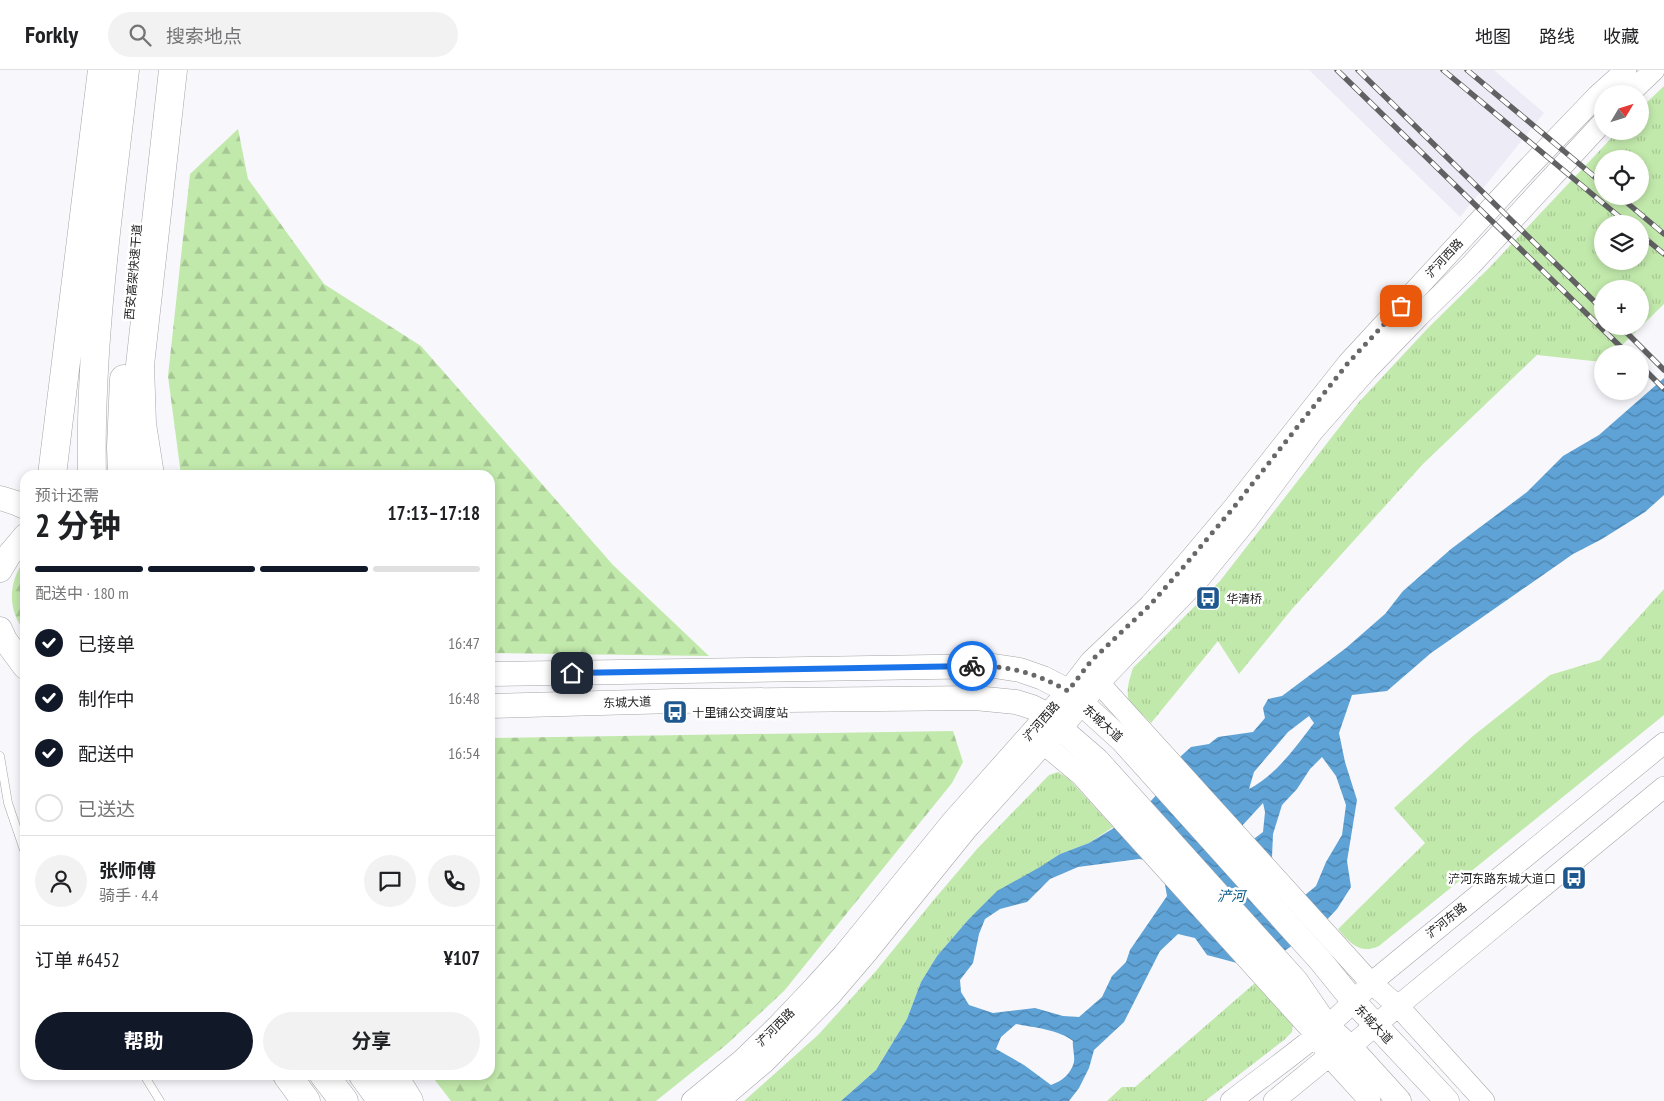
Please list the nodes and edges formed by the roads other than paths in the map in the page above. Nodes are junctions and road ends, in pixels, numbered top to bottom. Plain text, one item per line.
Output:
1 (102, 70) edge
2 (125, 70) edge
3 (155, 70) edge
4 (173, 70) edge
5 (1626, 70) edge
6 (1654, 70) edge
7 (1638, 85) edge
8 (1594, 132) edge
9 (53, 470) edge
10 (92, 470) edge
11 (122, 470) edge
12 (149, 470) edge
13 (0, 498) edge
14 (20, 504) edge
15 (20, 542) edge
16 (0, 570) edge
17 (1, 637) edge
18 (20, 661) edge
19 (495, 674) edge
20 (1099, 683) junction
21 (1075, 698) junction
22 (495, 706) edge
23 (1050, 729) junction
24 (1131, 734) junction
25 (1664, 742) edge
26 (0, 756) edge
27 (1664, 787) edge
28 (20, 838) edge
29 (1328, 953) junction
30 (1371, 983) junction
31 (1354, 1002) junction
32 (1398, 1006) junction
33 (1376, 1026) junction
34 (1322, 1031) junction
35 (1339, 1052) junction
36 (147, 1080) edge
37 (291, 1080) edge
38 (328, 1080) edge
39 (403, 1080) edge
40 (379, 1086) edge
41 (160, 1101) edge
42 (306, 1101) edge
43 (344, 1101) edge
44 (409, 1101) edge
45 (422, 1101) edge
46 (692, 1101) edge
47 (719, 1101) edge
48 (1231, 1101) edge
49 (1274, 1101) edge
50 (1370, 1101) edge
51 (1399, 1101) edge
52 (1447, 1101) edge
53 (1484, 1101) edge

1 - 9 highway
2 - 10 highway
3 - 11 highway, 西安高架快速干道
4 - 12 highway
5 - 21 main road, 浐河西路
6 - 7 main road
8 - 20 main road, 浐河西路
13 - 14 main road
15 - 16 main road
17 - 18 main road
19 - 21 main road, 东城大道
20 - 21 main road, 浐河西路
20 - 24 main road
21 - 23 main road, 浐河西路
21 - 24 main road, 东城大道
22 - 23 main road, 东城大道
23 - 34 main road, 东城大道
23 - 46 main road, 浐河西路
23 - 47 main road, 浐河西路
24 - 29 main road, 东城大道
25 - 30 main road, 浐河东路
26 - 28 lane
27 - 32 main road
29 - 30 main road
29 - 31 main road, 东城大道
30 - 31 main road, 浐河东路
30 - 32 main road
31 - 33 main road, 东城大道
31 - 34 main road, 浐河东路
32 - 33 main road
32 - 53 main road
33 - 35 main road
33 - 52 main road, 东城大道
34 - 35 main road, 东城大道
34 - 48 main road, 浐河东路
35 - 49 main road
35 - 50 main road
35 - 51 main road, 东城大道
36 - 41 lane
37 - 42 highway
38 - 43 highway
39 - 45 main road
40 - 44 highway

